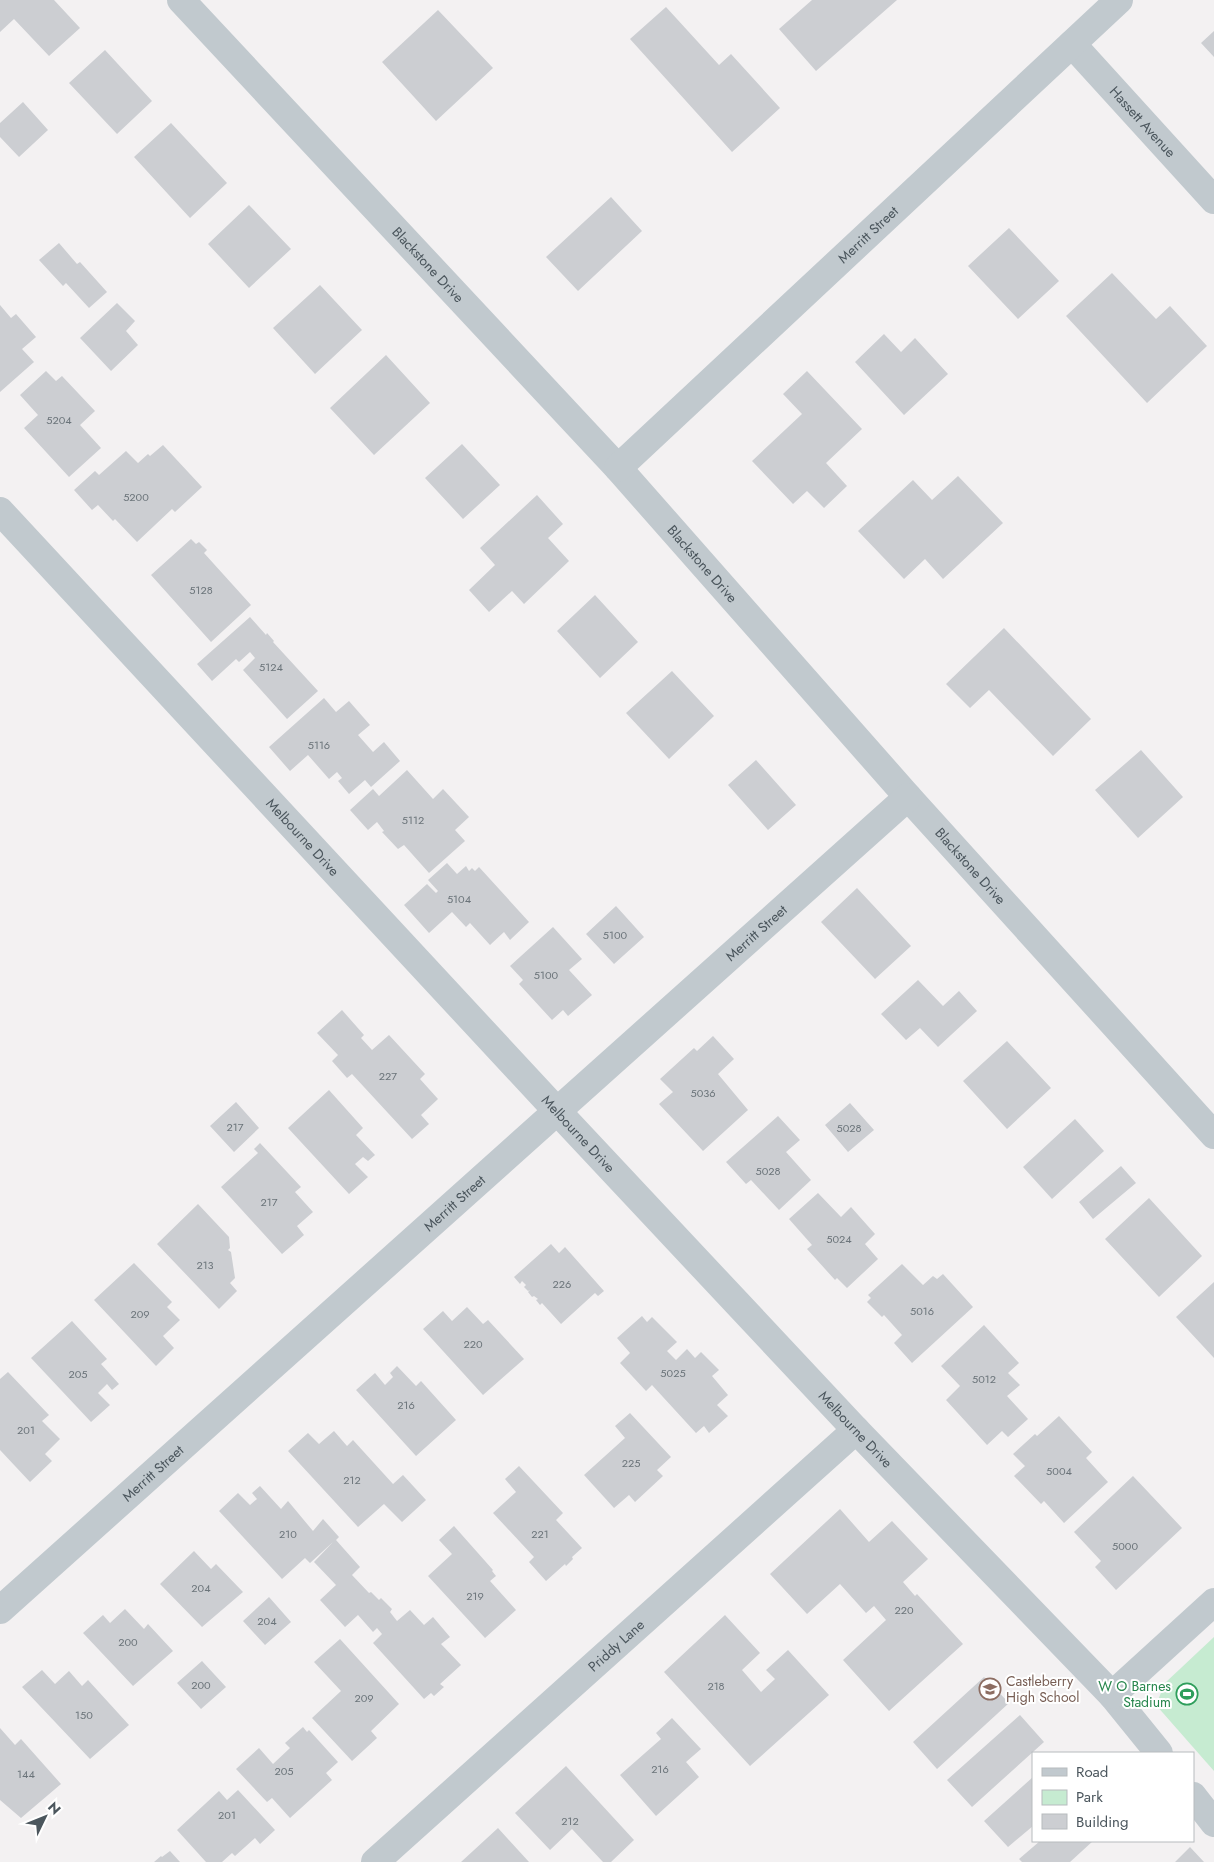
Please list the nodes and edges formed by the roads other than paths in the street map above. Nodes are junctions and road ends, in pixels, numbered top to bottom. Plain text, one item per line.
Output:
1 (1119, 0) edge
2 (186, 2) edge
3 (1072, 44) junction
4 (1214, 200) edge
5 (618, 468) junction
6 (0, 511) edge
7 (908, 797) junction
8 (557, 1111) junction
9 (1214, 1135) edge
10 (856, 1430) junction
11 (1214, 1602) edge
12 (0, 1610) edge
13 (1112, 1695) junction
14 (1158, 1752) edge
15 (1194, 1797) edge
16 (1214, 1823) edge
17 (375, 1862) edge

1 - 3 street, Merritt Street
2 - 5 street, Blackstone Drive
3 - 4 street, Hassett Avenue
3 - 5 street, Merritt Street
5 - 7 street, Blackstone Drive
6 - 8 street, Melbourne Drive
7 - 8 street, Merritt Street
7 - 9 street, Blackstone Drive
8 - 10 street, Melbourne Drive
8 - 12 street, Merritt Street
10 - 13 street, Melbourne Drive
10 - 17 street, Priddy Lane
11 - 13 street
13 - 14 street, Melbourne Drive
15 - 16 street

